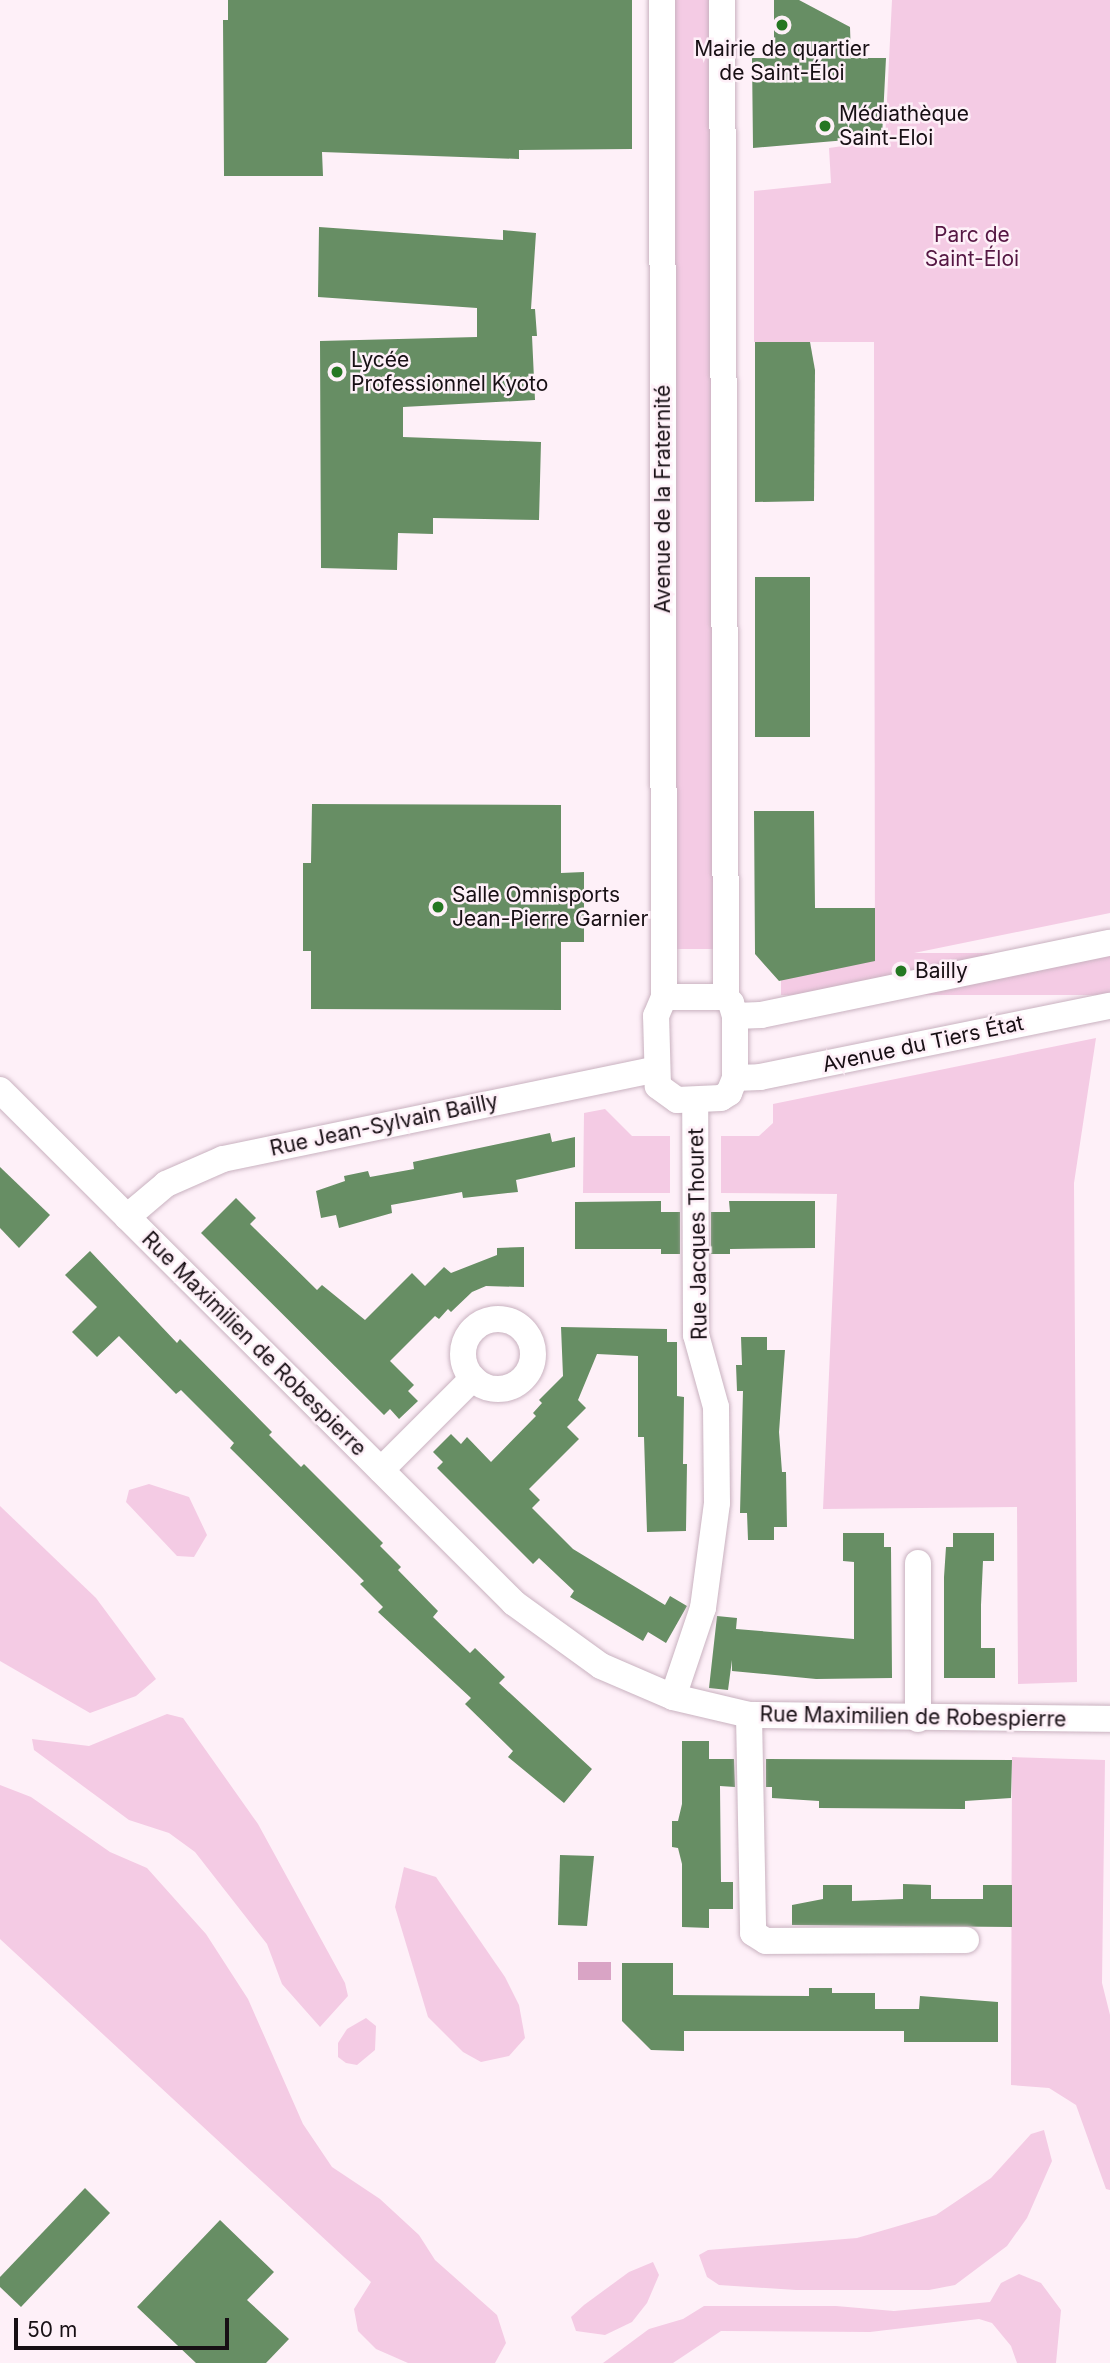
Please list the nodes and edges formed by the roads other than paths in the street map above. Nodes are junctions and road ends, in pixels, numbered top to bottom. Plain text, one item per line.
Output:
1 (662, 0) edge
2 (722, 0) edge
3 (1110, 943) edge
4 (663, 997) junction
5 (730, 1006) junction
6 (1110, 1006) edge
7 (656, 1069) junction
8 (735, 1078) junction
9 (0, 1090) edge
10 (695, 1100) junction
11 (127, 1217) junction
12 (473, 1378) dead end
13 (381, 1470) junction
14 (918, 1563) dead end
15 (673, 1697) junction
16 (749, 1715) junction
17 (919, 1719) junction
18 (1110, 1719) edge
19 (966, 1940) dead end

1 - 4 street, Avenue de la Fraternité
2 - 5 street
3 - 5 street
4 - 5 street
4 - 7 street
5 - 8 street
6 - 8 street, Avenue du Tiers État
7 - 10 street
7 - 11 street, Rue Jean-Sylvain Bailly
8 - 10 street
9 - 11 street, Rue Maximilien de Robespierre
10 - 15 street, Rue Jacques Thouret
11 - 13 street, Rue Maximilien de Robespierre
12 - 13 street, Rue Maximilien de Robespierre
13 - 15 street, Rue Maximilien de Robespierre
14 - 17 street
15 - 16 street, Rue Maximilien de Robespierre
16 - 17 street, Rue Maximilien de Robespierre
16 - 19 street
17 - 18 street, Rue Maximilien de Robespierre

